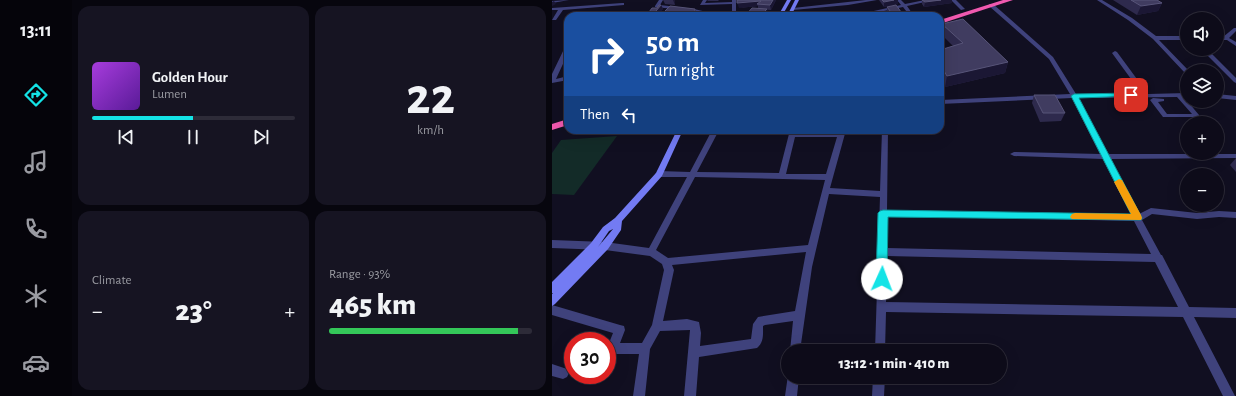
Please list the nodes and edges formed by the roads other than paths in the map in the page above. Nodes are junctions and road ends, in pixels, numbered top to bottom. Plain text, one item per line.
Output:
1 (567, 0) edge
2 (591, 0) edge
3 (661, 0) edge
4 (705, 0) edge
5 (789, 0) edge
6 (797, 0) edge
7 (875, 0) edge
8 (899, 0) edge
9 (932, 0) edge
10 (953, 0) edge
11 (1010, 0) edge
12 (1100, 0) edge
13 (733, 1) edge
14 (552, 2) edge
15 (610, 2) edge
16 (991, 2) edge
17 (622, 4) dead end
18 (848, 4) junction
19 (904, 5) junction
20 (588, 6) junction
21 (670, 6) junction
22 (562, 8) junction
23 (552, 9) edge
24 (793, 9) junction
25 (963, 9) junction
26 (666, 11) edge
27 (756, 11) edge
28 (585, 12) edge
29 (703, 12) edge
30 (734, 12) edge
31 (762, 12) edge
32 (782, 12) edge
33 (791, 12) edge
34 (853, 12) edge
35 (873, 12) edge
36 (909, 12) edge
37 (944, 16) edge
38 (554, 19) dead end
39 (944, 20) edge
40 (1236, 29) edge
41 (1155, 38) junction
42 (1180, 38) edge
43 (1225, 38) joint
44 (1236, 44) edge
45 (1114, 53) dead end
46 (1211, 56) edge
47 (560, 61) edge
48 (1180, 65) edge
49 (564, 79) edge
50 (552, 81) edge
51 (1236, 81) edge
52 (1145, 94) junction
53 (1074, 96) junction
54 (1180, 96) edge
55 (1183, 96) edge
56 (1224, 97) edge
57 (1236, 98) edge
58 (944, 102) edge
59 (564, 117) edge
60 (552, 120) edge
61 (564, 123) edge
62 (552, 127) edge
63 (679, 134) edge
64 (713, 134) edge
65 (793, 134) edge
66 (843, 134) edge
67 (885, 134) edge
68 (1014, 154) dead end
69 (1236, 156) edge
70 (1105, 157) junction
71 (659, 174) junction
72 (691, 175) junction
73 (782, 176) junction
74 (829, 177) junction
75 (827, 190) junction
76 (884, 194) junction
77 (883, 213) junction
78 (1236, 215) edge
79 (1138, 218) junction
80 (618, 220) junction
81 (552, 244) edge
82 (594, 246) junction
83 (605, 246) junction
84 (812, 248) junction
85 (651, 252) junction
86 (882, 252) junction
87 (1159, 258) junction
88 (666, 262) junction
89 (552, 289) edge
90 (552, 301) edge
91 (881, 307) junction
92 (552, 310) edge
93 (1185, 312) junction
94 (1236, 313) edge
95 (800, 315) junction
96 (657, 326) junction
97 (796, 344) edge
98 (880, 344) edge
99 (644, 348) junction
100 (693, 352) junction
101 (792, 384) edge
102 (879, 384) edge
103 (639, 396) edge
104 (690, 396) edge
105 (791, 396) edge
106 (878, 396) edge
107 (1229, 396) edge

1 - 14 street
2 - 20 street
3 - 21 street
4 - 13 street
5 - 32 street
6 - 24 street
7 - 18 street
8 - 19 street
9 - 19 street
10 - 25 street
11 - 16 highway
12 - 41 street
13 - 30 street
15 - 17 street
15 - 20 street
16 - 25 highway
16 - 39 highway
16 - 53 street
18 - 24 street
18 - 34 street
19 - 35 street
19 - 36 street
20 - 22 street
20 - 28 street
21 - 26 street
21 - 29 street
22 - 23 street
22 - 38 street
24 - 33 street
25 - 37 highway
27 - 31 street
40 - 43 street
41 - 42 street
41 - 48 street
43 - 44 street
45 - 52 street
46 - 51 street
47 - 50 street
49 - 50 street
52 - 53 street
52 - 54 street
53 - 58 street
53 - 70 street
55 - 55 street
56 - 57 street
59 - 60 highway
61 - 62 highway
63 - 71 street
64 - 72 street
65 - 73 street
66 - 74 street
67 - 76 street
68 - 70 street
69 - 70 street
70 - 79 street
71 - 72 street
71 - 80 street
72 - 73 street
72 - 85 street
73 - 74 street
74 - 75 street
75 - 76 street
75 - 84 street
76 - 77 street
77 - 79 street
77 - 86 street
78 - 79 street
79 - 87 street
80 - 82 street
80 - 83 street
81 - 82 street
82 - 83 street
82 - 89 street
83 - 85 street
83 - 90 street
84 - 88 street
84 - 95 street
85 - 88 street
86 - 87 street
86 - 91 street
87 - 93 street
88 - 96 street
91 - 93 street
91 - 98 street
92 - 99 street
93 - 94 street
93 - 107 street
95 - 97 street
95 - 100 street
96 - 99 street
96 - 100 street
99 - 103 street
100 - 104 street
101 - 105 street
102 - 106 street

